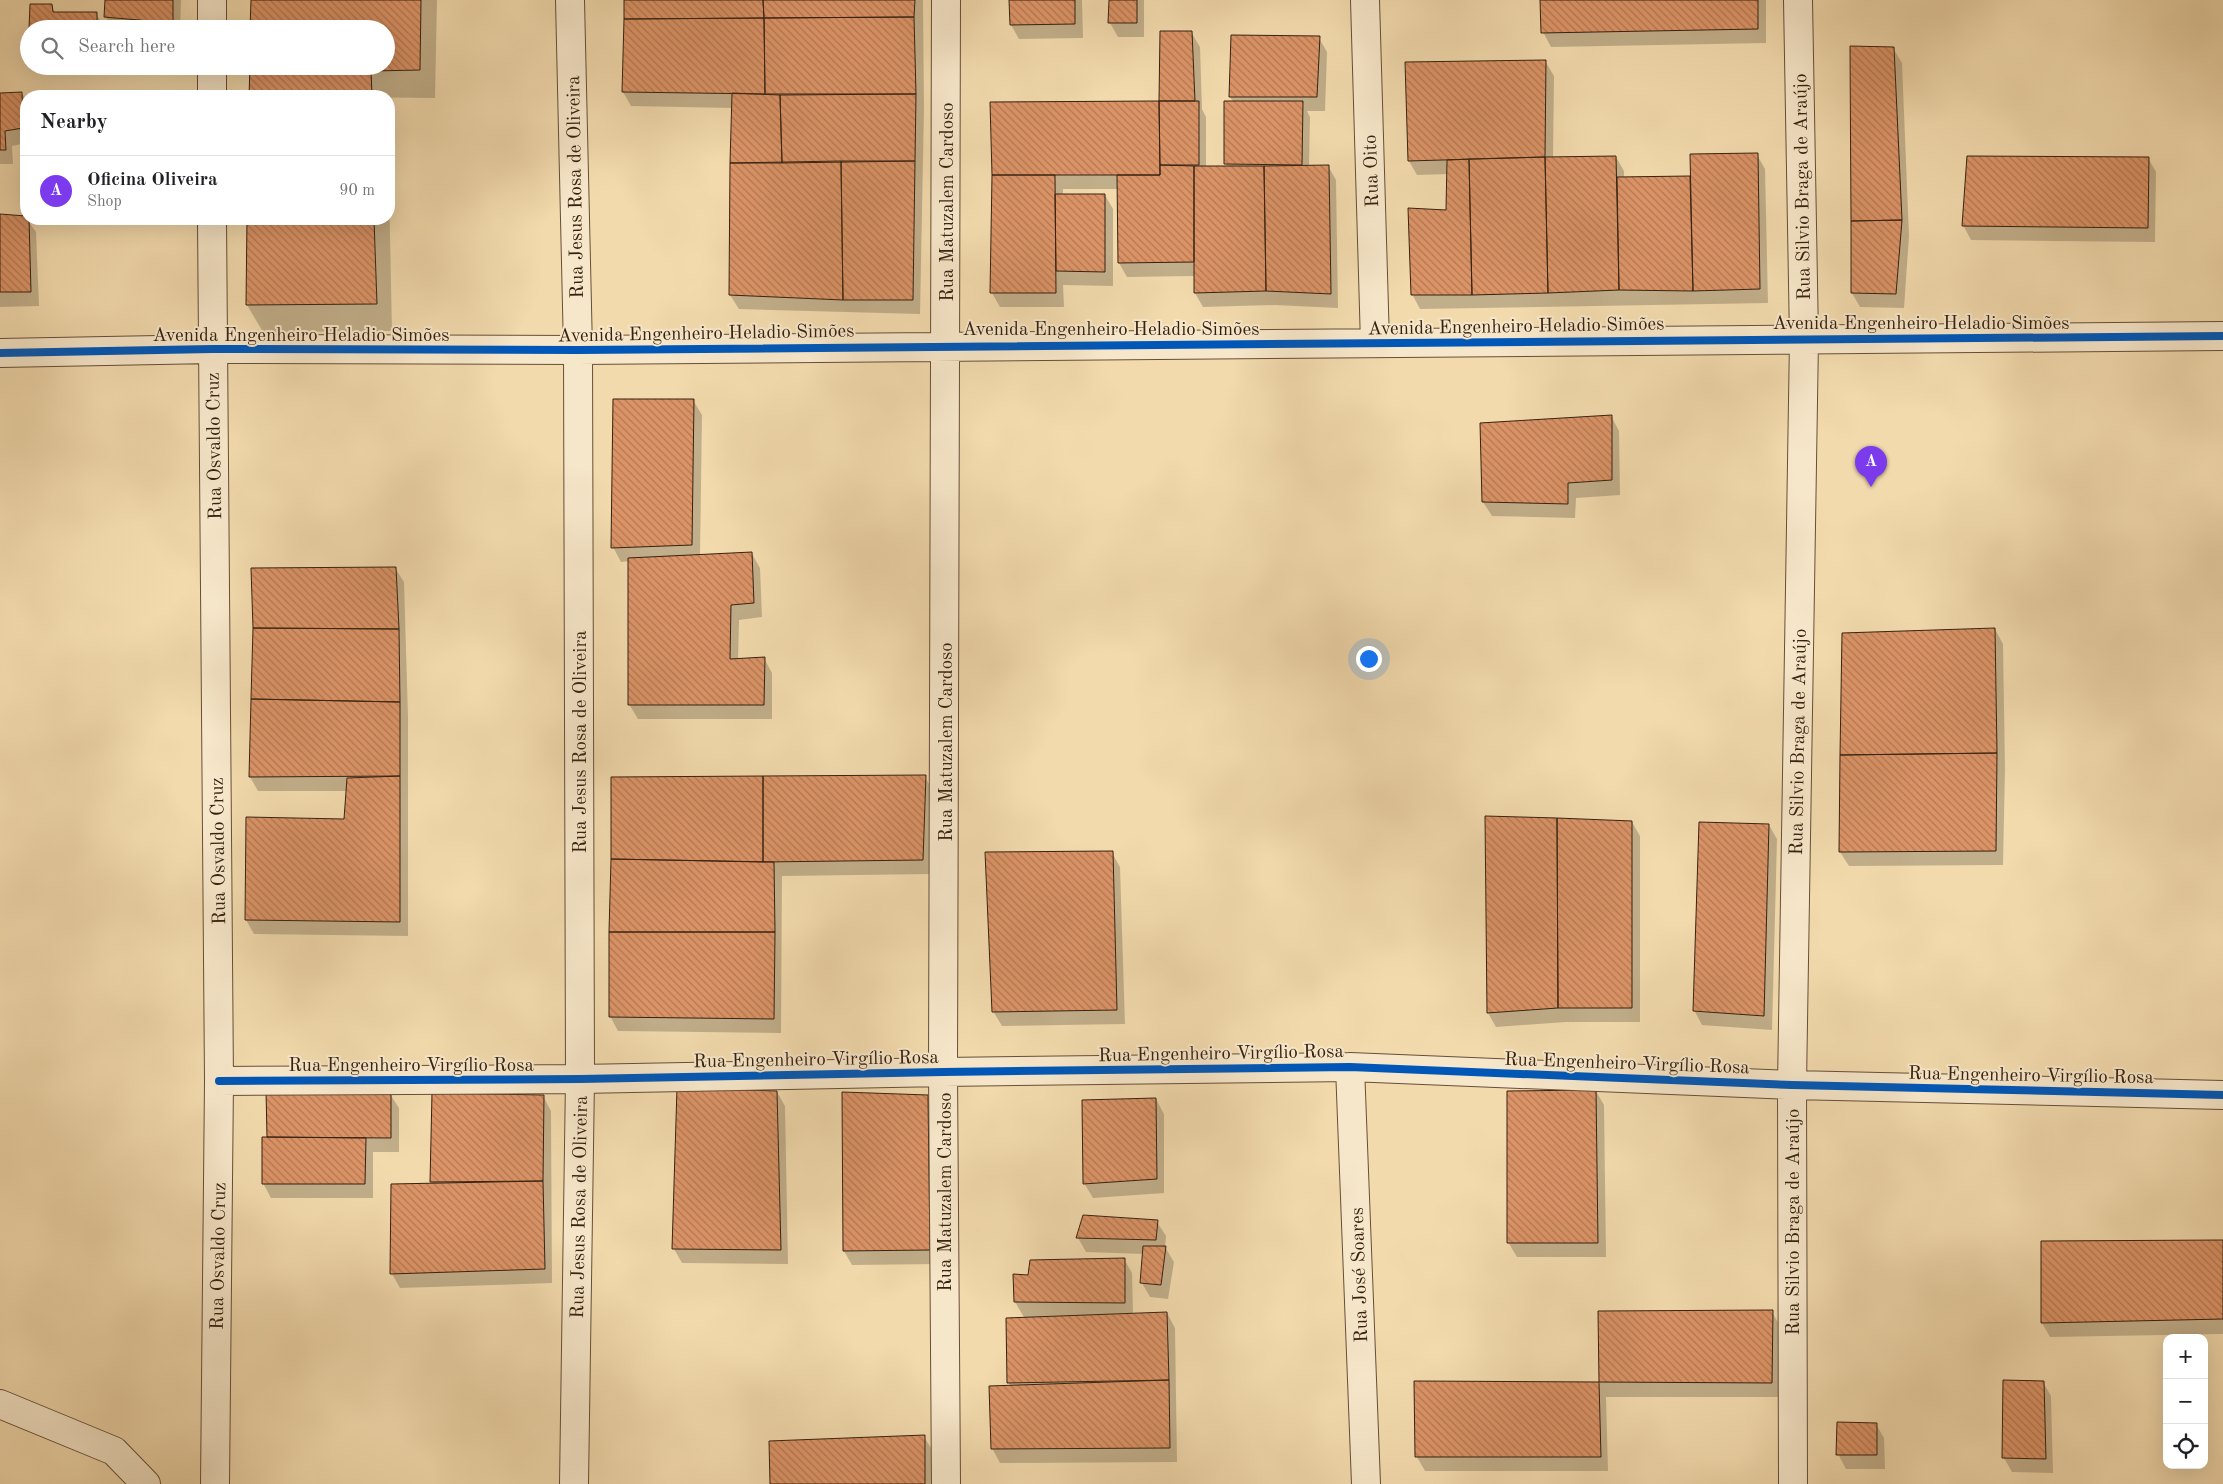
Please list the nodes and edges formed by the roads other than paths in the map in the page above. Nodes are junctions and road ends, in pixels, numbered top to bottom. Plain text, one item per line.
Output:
1 (212, 0) edge
2 (570, 0) edge
3 (946, 0) edge
4 (1365, 0) edge
5 (1798, 0) edge
6 (212, 20) edge
7 (212, 75) edge
8 (212, 90) edge
9 (212, 225) edge
10 (2223, 336) edge
11 (1804, 338) junction
12 (1375, 342) junction
13 (946, 346) junction
14 (212, 350) junction
15 (578, 350) junction
16 (0, 352) edge
17 (1350, 1067) junction
18 (943, 1072) junction
19 (580, 1079) junction
20 (219, 1081) junction
21 (1792, 1085) junction
22 (2223, 1095) edge
23 (0, 1404) edge
24 (146, 1484) edge
25 (215, 1484) edge
26 (574, 1484) edge
27 (946, 1484) edge
28 (1366, 1484) edge
29 (1793, 1484) edge

1 - 6 street
2 - 15 street, Rua Jesus Rosa de Oliveira
3 - 13 street, Rua Matuzalem Cardoso
4 - 12 street, Rua Oito
5 - 11 street, Rua Silvio Braga de Araújo
7 - 8 street
9 - 14 street, Rua Osvaldo Cruz
10 - 11 street, Avenida Engenheiro Heladio Simões
11 - 12 street, Avenida Engenheiro Heladio Simões
11 - 21 street, Rua Silvio Braga de Araújo
12 - 13 street, Avenida Engenheiro Heladio Simões
13 - 15 street, Avenida Engenheiro Heladio Simões
13 - 18 street, Rua Matuzalem Cardoso
14 - 15 street, Avenida Engenheiro Heladio Simões
14 - 16 street, Avenida Engenheiro Heladio Simões
14 - 20 street, Rua Osvaldo Cruz
15 - 19 street, Rua Jesus Rosa de Oliveira
17 - 18 street, Rua Engenheiro Virgílio Rosa
17 - 21 street, Rua Engenheiro Virgílio Rosa
17 - 28 street, Rua José Soares
18 - 19 street, Rua Engenheiro Virgílio Rosa
18 - 27 street, Rua Matuzalem Cardoso
19 - 20 street, Rua Engenheiro Virgílio Rosa
19 - 26 street, Rua Jesus Rosa de Oliveira
20 - 25 street, Rua Osvaldo Cruz
21 - 22 street, Rua Engenheiro Virgílio Rosa
21 - 29 street, Rua Silvio Braga de Araújo
23 - 24 street

